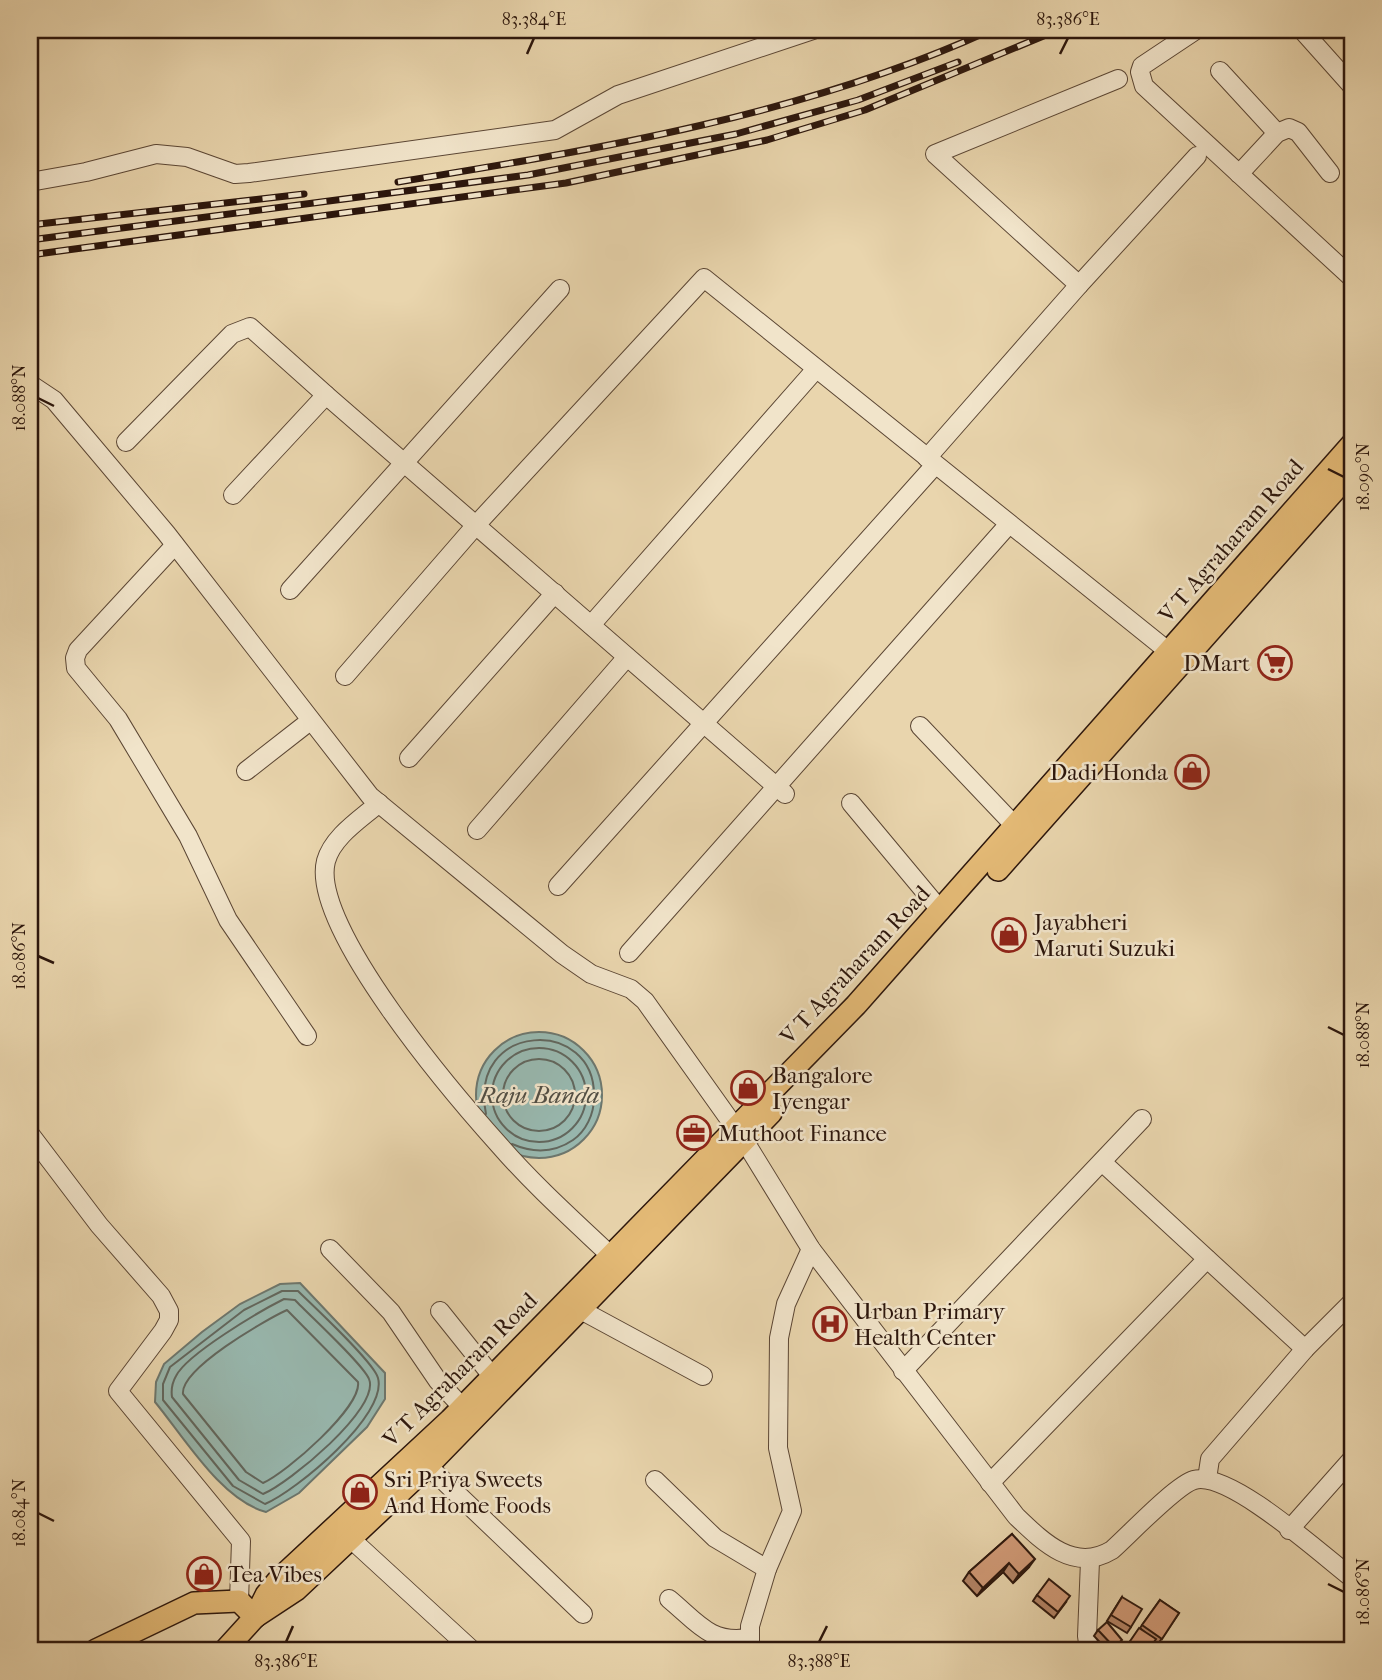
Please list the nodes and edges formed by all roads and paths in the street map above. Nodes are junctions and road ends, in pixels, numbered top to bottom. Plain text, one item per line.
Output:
1 (813, 30) edge
2 (1196, 30) edge
3 (1302, 30) edge
4 (1220, 71) dead end
5 (1118, 79) dead end
6 (1352, 86) edge
7 (1277, 133) junction
8 (1197, 156) dead end
9 (1330, 173) dead end
10 (1239, 174) junction
11 (30, 182) edge
12 (1352, 278) edge
13 (1079, 285) junction
14 (560, 289) dead end
15 (816, 369) junction
16 (30, 384) edge
17 (326, 395) junction
18 (125, 442) dead end
19 (1352, 444) edge
20 (931, 461) junction
21 (404, 463) junction
22 (1352, 471) edge
23 (233, 495) dead end
24 (1009, 524) junction
25 (476, 526) junction
26 (175, 545) junction
27 (290, 590) dead end
28 (555, 593) junction
29 (591, 625) junction
30 (628, 657) junction
31 (1175, 657) junction
32 (345, 676) dead end
33 (310, 722) junction
34 (702, 722) junction
35 (920, 726) dead end
36 (409, 758) dead end
37 (246, 771) dead end
38 (781, 790) junction
39 (379, 803) junction
40 (851, 803) dead end
41 (1016, 827) junction
42 (477, 830) dead end
43 (558, 886) dead end
44 (942, 911) junction
45 (629, 953) dead end
46 (307, 1036) dead end
47 (1142, 1119) dead end
48 (30, 1134) edge
49 (740, 1134) junction
50 (1102, 1162) junction
51 (330, 1249) dead end
52 (811, 1249) junction
53 (610, 1255) junction
54 (1207, 1259) junction
55 (1352, 1302) edge
56 (579, 1309) junction
57 (440, 1311) dead end
58 (1304, 1349) junction
59 (903, 1371) junction
60 (492, 1376) junction
61 (703, 1376) dead end
62 (462, 1407) junction
63 (1352, 1459) edge
64 (429, 1466) junction
65 (1207, 1479) junction
66 (655, 1480) dead end
67 (990, 1483) junction
68 (1289, 1530) junction
69 (352, 1539) junction
70 (1090, 1560) junction
71 (766, 1569) junction
72 (1352, 1578) edge
73 (670, 1599) dead end
74 (239, 1601) junction
75 (583, 1614) dead end
76 (255, 1617) junction
77 (749, 1644) edge
78 (96, 1650) edge
79 (225, 1650) edge
80 (472, 1650) edge
81 (1089, 1650) edge

1 - 11 street
2 - 10 street
3 - 6 street
4 - 7 street
5 - 13 street
7 - 9 street
7 - 10 street
8 - 13 street
10 - 12 street
13 - 20 street
14 - 21 street
15 - 20 street
15 - 25 street
15 - 29 street
16 - 26 street
17 - 18 street
17 - 21 street
17 - 23 street
19 - 31 main road, V T Agraharam Road
20 - 24 street
20 - 34 street
21 - 25 street
21 - 27 street
22 - 31 main road, V T Agraharam Road
24 - 31 street
24 - 38 street
25 - 28 street
25 - 32 street
26 - 33 street
26 - 46 street
28 - 29 street
28 - 36 street
29 - 30 street
30 - 34 street
30 - 42 street
31 - 41 main road, V T Agraharam Road
31 - 49 main road, V T Agraharam Road
33 - 37 street
33 - 39 street
34 - 38 street
34 - 43 street
35 - 41 street
38 - 45 street
39 - 49 street
39 - 53 street
40 - 44 street
41 - 44 main road, V T Agraharam Road
44 - 49 main road, V T Agraharam Road
47 - 50 street
48 - 74 street
49 - 52 street
49 - 53 main road, V T Agraharam Road
49 - 56 main road
50 - 54 street
50 - 59 street
51 - 62 street
52 - 59 street
52 - 71 street
53 - 60 main road, V T Agraharam Road
54 - 58 street
54 - 67 street
55 - 58 street
56 - 61 street
56 - 64 main road
57 - 60 street
58 - 65 street
59 - 67 street
60 - 62 main road, V T Agraharam Road
62 - 76 main road, V T Agraharam Road
63 - 68 street
64 - 69 main road
64 - 75 street
65 - 68 street
65 - 70 street
66 - 71 street
67 - 70 street
68 - 72 street
69 - 76 main road
69 - 80 street
70 - 81 street
71 - 77 street
73 - 77 street
74 - 76 main road
74 - 78 main road
76 - 79 main road

